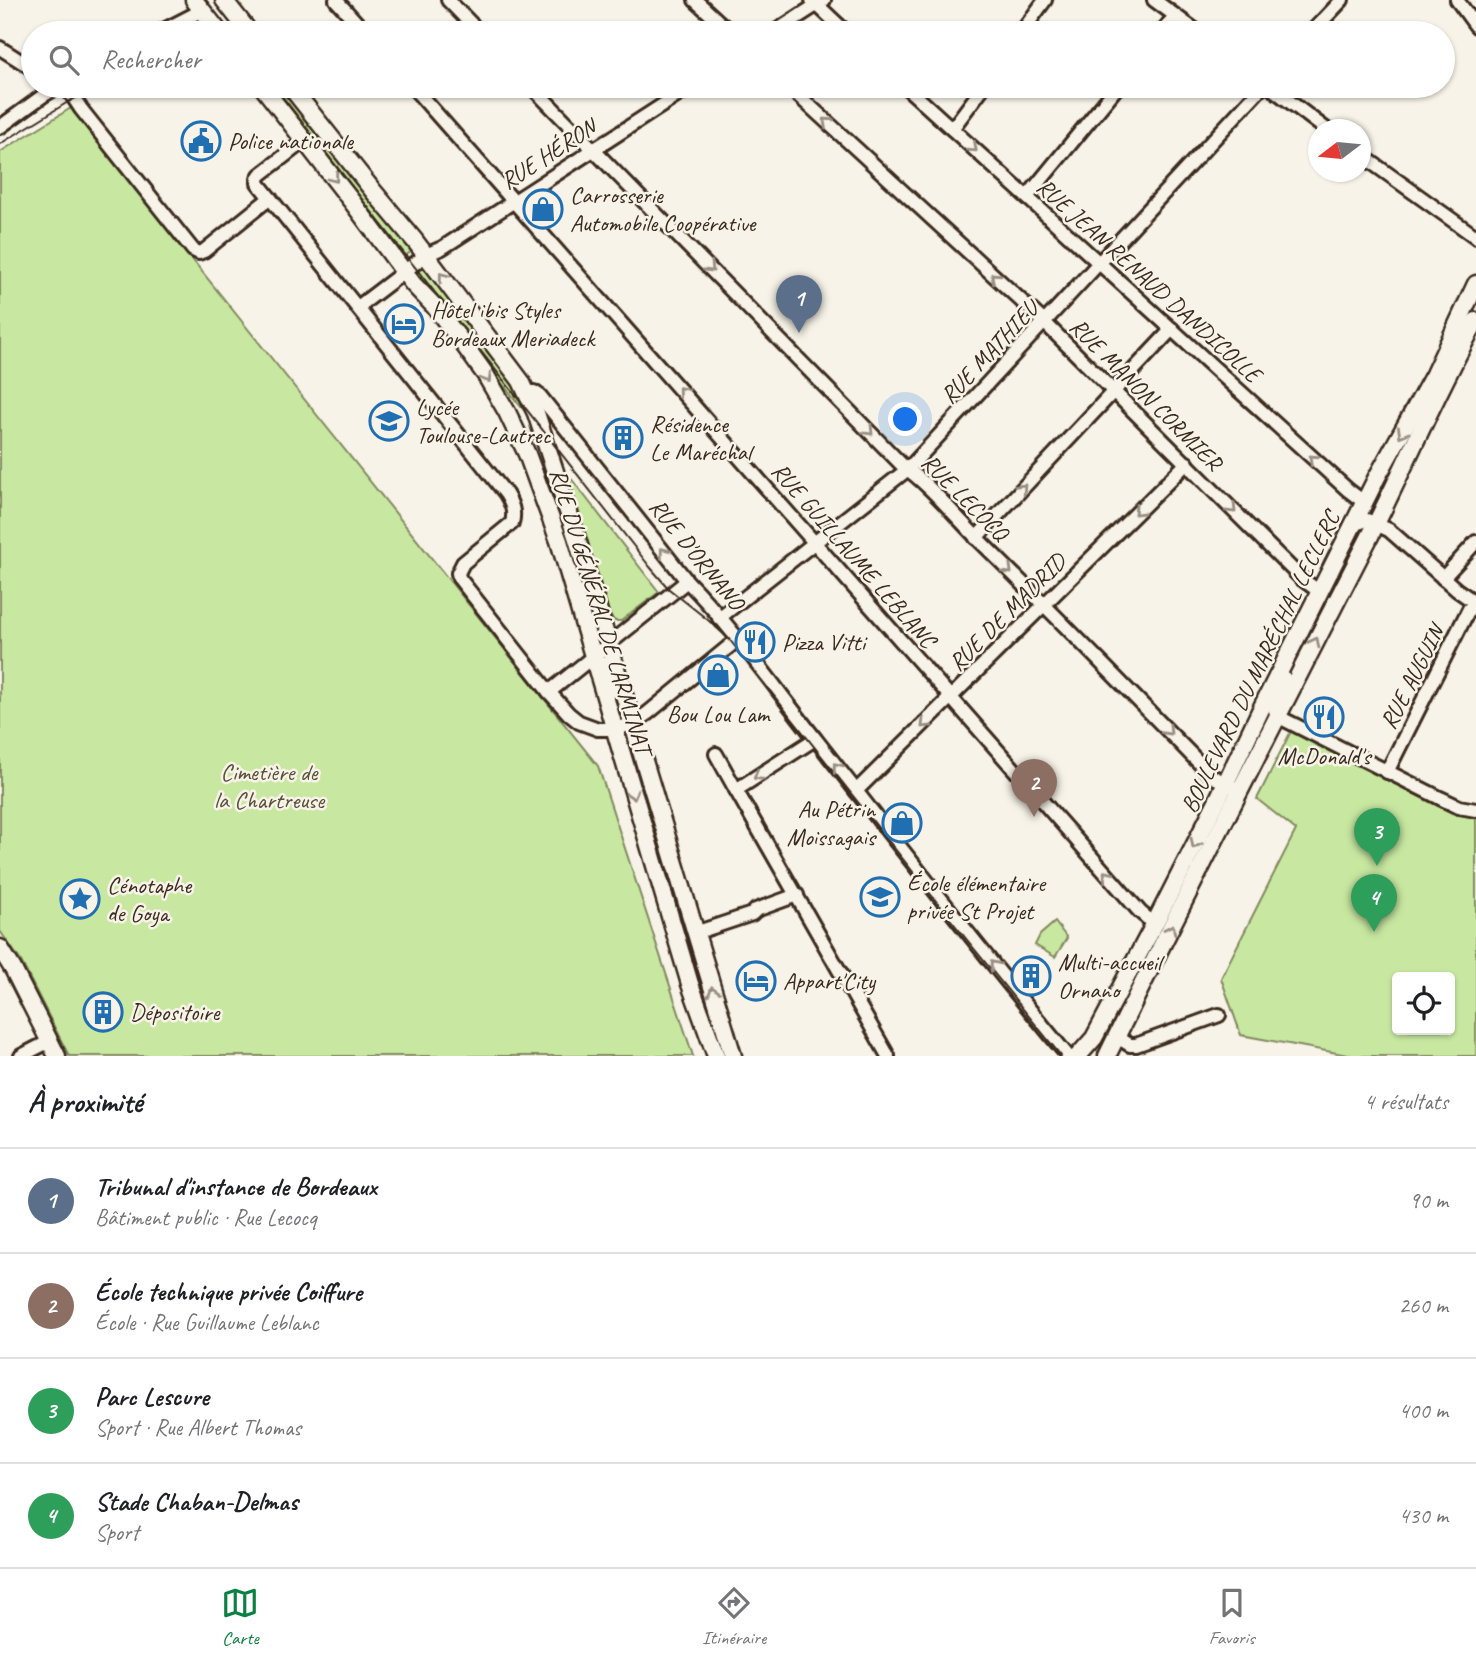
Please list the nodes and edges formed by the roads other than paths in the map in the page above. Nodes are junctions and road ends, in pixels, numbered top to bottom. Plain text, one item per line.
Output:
1 (336, 0) edge
2 (447, 0) edge
3 (695, 0) edge
4 (1045, 0) edge
5 (1154, 0) edge
6 (226, 1) edge
7 (1340, 1) edge
8 (817, 2) edge
9 (198, 4) edge
10 (1465, 5) edge
11 (1175, 16) junction
12 (181, 21) edge
13 (211, 21) edge
14 (241, 21) edge
15 (355, 21) edge
16 (468, 21) edge
17 (718, 21) edge
18 (790, 21) edge
19 (835, 21) edge
20 (1030, 21) edge
21 (1171, 21) edge
22 (1182, 21) edge
23 (1322, 21) edge
24 (1476, 26) edge
25 (0, 48) edge
26 (21, 62) edge
27 (32, 98) edge
28 (70, 98) edge
29 (272, 98) edge
30 (300, 98) edge
31 (423, 98) edge
32 (543, 98) edge
33 (674, 98) edge
34 (801, 98) edge
35 (918, 98) edge
36 (975, 98) edge
37 (1108, 98) edge
38 (1252, 98) edge
39 (1285, 98) edge
40 (1312, 119) edge
41 (0, 127) edge
42 (952, 129) junction
43 (305, 140) junction
44 (594, 150) junction
45 (1371, 162) edge
46 (1027, 197) junction
47 (270, 198) junction
48 (514, 202) junction
49 (1476, 237) edge
50 (426, 255) junction
51 (1100, 264) junction
52 (404, 272) junction
53 (1476, 284) edge
54 (358, 307) junction
55 (1476, 321) edge
56 (1045, 323) junction
57 (1172, 329) junction
58 (1113, 391) junction
59 (526, 392) junction
60 (1187, 463) junction
61 (908, 469) junction
62 (1365, 503) junction
63 (1376, 523) junction
64 (1354, 524) junction
65 (976, 538) junction
66 (1476, 542) edge
67 (816, 543) junction
68 (1443, 578) junction
69 (687, 581) junction
70 (1320, 592) junction
71 (1475, 602) edge
72 (1044, 605) junction
73 (1308, 614) junction
74 (719, 618) junction
75 (737, 640) junction
76 (608, 644) junction
77 (594, 654) junction
78 (549, 692) junction
79 (951, 697) junction
80 (1277, 716) junction
81 (632, 724) junction
82 (615, 729) junction
83 (816, 739) junction
84 (716, 754) dead end
85 (1387, 772) junction
86 (1233, 787) junction
87 (737, 790) junction
88 (856, 791) junction
89 (1476, 810) edge
90 (797, 895) junction
91 (1155, 923) junction
92 (695, 933) junction
93 (0, 948) edge
94 (1219, 1015) dead end
95 (1124, 1046) edge
96 (54, 1049) edge
97 (22, 1056) edge
98 (716, 1056) edge
99 (733, 1056) edge
100 (888, 1056) edge
101 (1068, 1056) edge
102 (1078, 1056) edge
103 (1108, 1056) edge

1 - 15 street
2 - 16 street
3 - 17 street
4 - 20 street
5 - 11 street
6 - 14 main road
7 - 23 street
8 - 18 street
8 - 19 street
9 - 12 street
9 - 13 main road
10 - 24 street
11 - 21 street
11 - 22 street
25 - 26 street
27 - 41 street
28 - 47 street
29 - 43 main road, RUE DU GÉNÉRAL DE LARMINAT
30 - 50 main road, RUE D'ORNANO
31 - 48 street, RUE GUILLAUME LEBLANC
32 - 44 street, RUE LECOCQ
33 - 44 street, RUE HÉRON
56 -> 34 street, RUE MANON CORMIER
35 - 42 street, RUE JEAN RENAUD DANDICOLLE
36 - 42 street
37 - 46 street
38 - 51 street, RUE MATHIEU
39 - 40 street
42 -> 46 street, RUE JEAN RENAUD DANDICOLLE
43 - 47 street
43 -> 52 main road, RUE DU GÉNÉRAL DE LARMINAT
44 - 48 street, RUE HÉRON
44 -> 61 street, RUE LECOCQ
45 - 49 street
46 - 51 street, RUE JEAN RENAUD DANDICOLLE
47 - 54 street
48 - 50 street, RUE HÉRON
67 -> 48 street, RUE GUILLAUME LEBLANC
50 - 52 street, RUE HÉRON
59 -> 50 main road, RUE D'ORNANO
51 - 56 street, RUE MATHIEU
51 - 57 street, RUE JEAN RENAUD DANDICOLLE
52 - 54 street
52 -> 77 main road, RUE DU GÉNÉRAL DE LARMINAT
53 -> 62 main road, BOULEVARD DU MARÉCHAL LECLERC
54 - 78 street
55 - 63 main road, BOULEVARD DU MARÉCHAL LECLERC
56 - 58 street, RUE MANON CORMIER
56 - 61 street, RUE MATHIEU
57 - 58 street
62 -> 57 street, RUE JEAN RENAUD DANDICOLLE
58 - 60 street, RUE MANON CORMIER
65 -> 58 street
69 -> 59 street, RUE D'ORNANO
59 - 76 main road, RUE DU GÉNÉRAL DE LARMINAT
60 -> 70 street, RUE MANON CORMIER
60 -> 72 street, RUE DE MADRID
61 - 65 street, RUE LECOCQ
61 - 67 street, RUE MATHIEU
62 - 64 main road, BOULEVARD DU MARÉCHAL LECLERC
63 - 64 street
63 - 68 street
80 -> 63 main road, BOULEVARD DU MARÉCHAL LECLERC
64 - 70 main road, BOULEVARD DU MARÉCHAL LECLERC
65 -> 72 street, RUE LECOCQ
66 - 68 street
67 - 74 street, RUE MATHIEU
67 - 79 street, RUE GUILLAUME LEBLANC
68 - 71 street
69 - 74 street, RUE D'ORNANO
69 - 76 street
70 - 73 main road, BOULEVARD DU MARÉCHAL LECLERC
71 - 85 street, RUE AUGUIN
72 - 79 street, RUE DE MADRID
72 -> 86 street, RUE LECOCQ
73 - 80 street
73 - 86 main road, BOULEVARD DU MARÉCHAL LECLERC
74 - 75 street, RUE D'ORNANO
75 - 81 street
75 - 83 street, RUE D'ORNANO
76 - 77 street
76 - 81 main road, RUE DU GÉNÉRAL DE LARMINAT
77 - 78 street
77 - 81 street
77 - 82 main road, RUE DU GÉNÉRAL DE LARMINAT
78 - 82 street
79 -> 88 street, RUE DE MADRID
91 -> 79 street, RUE GUILLAUME LEBLANC
80 - 85 street
80 - 86 main road, BOULEVARD DU MARÉCHAL LECLERC
81 - 82 street
81 - 92 main road, RUE DU GÉNÉRAL DE LARMINAT
82 -> 98 main road, RUE DU GÉNÉRAL DE LARMINAT
83 -> 87 street
88 -> 83 street, RUE D'ORNANO
84 - 87 street
85 - 89 street
86 -> 91 main road, BOULEVARD DU MARÉCHAL LECLERC
95 -> 86 main road, BOULEVARD DU MARÉCHAL LECLERC
87 - 90 street
101 -> 88 street, RUE D'ORNANO
90 - 92 street
90 - 100 street
91 - 102 main road, BOULEVARD DU MARÉCHAL LECLERC
99 -> 92 main road, RUE DU GÉNÉRAL DE LARMINAT
93 - 96 main road
94 - 95 street
95 - 103 main road, BOULEVARD DU MARÉCHAL LECLERC
96 - 97 street

